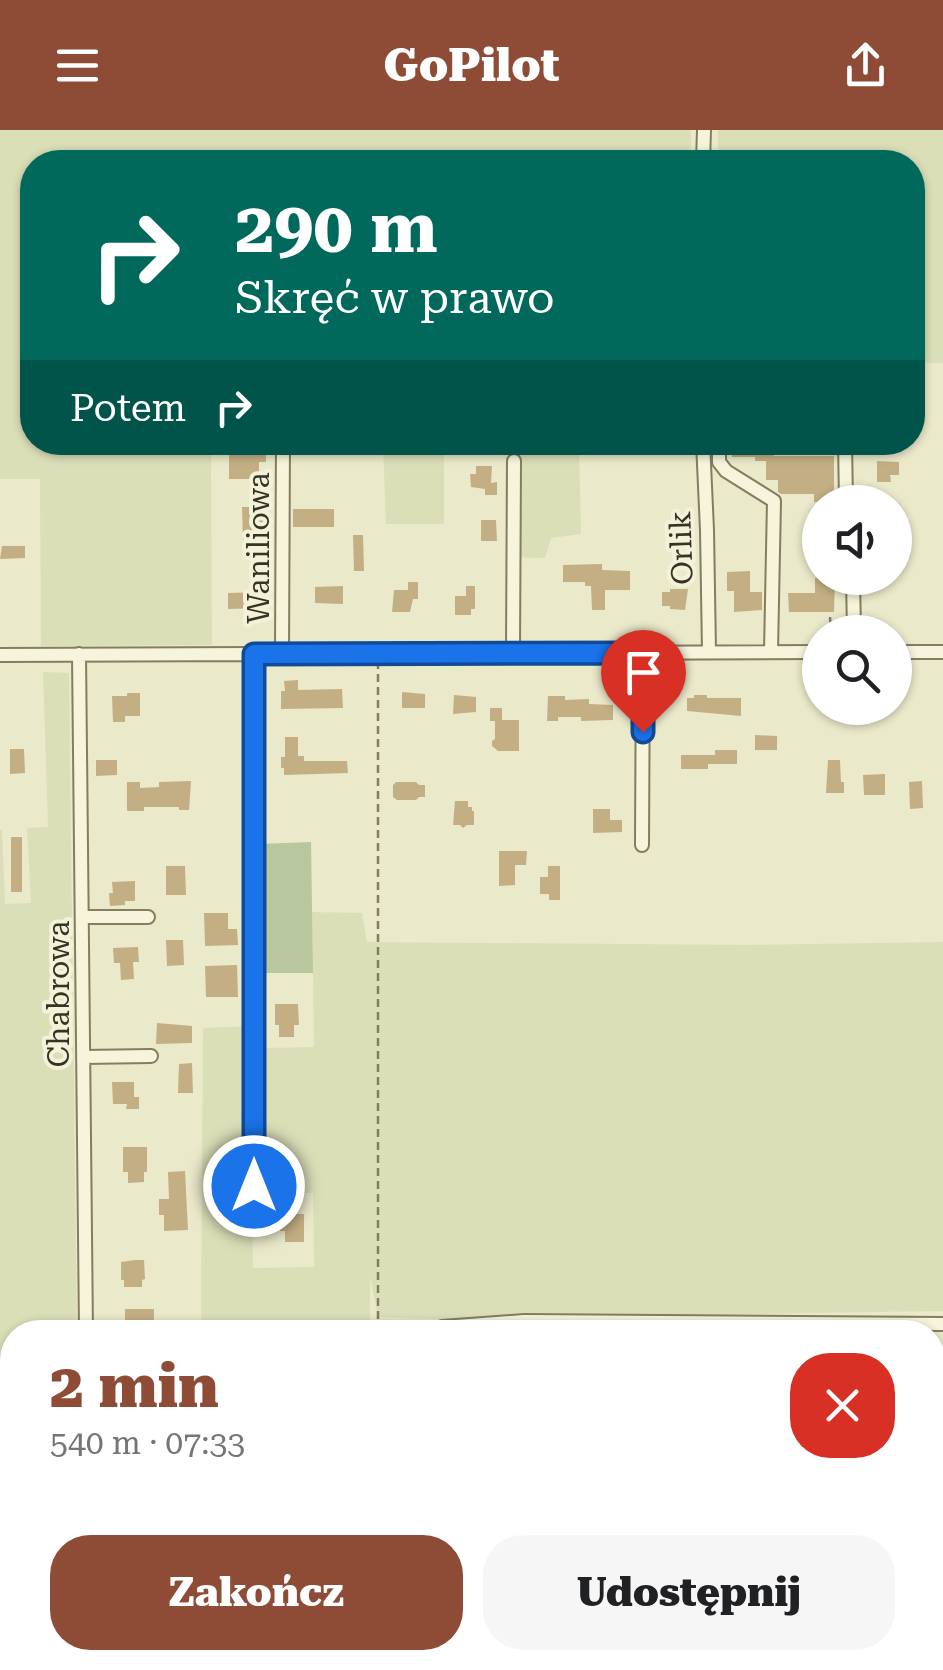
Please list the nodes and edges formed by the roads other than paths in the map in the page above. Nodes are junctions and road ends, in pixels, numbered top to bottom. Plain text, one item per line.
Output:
1 (283, 455) edge
2 (703, 455) edge
3 (719, 455) edge
4 (845, 455) edge
5 (514, 461) dead end
6 (846, 485) edge
7 (709, 652) junction
8 (771, 652) junction
9 (802, 652) edge
10 (912, 652) edge
11 (943, 652) edge
12 (282, 653) junction
13 (643, 653) junction
14 (80, 654) junction
15 (254, 654) junction
16 (513, 654) junction
17 (0, 655) edge
18 (642, 844) dead end
19 (82, 917) junction
20 (148, 917) dead end
21 (150, 1056) dead end
22 (83, 1057) junction
23 (254, 1186) dead end
24 (86, 1320) edge

1 - 12 street, Waniliowa
2 - 7 street, Orlik
3 - 8 street
4 - 6 street
5 - 16 street
7 - 8 street
7 - 13 street
8 - 9 street
10 - 11 street
12 - 15 street
12 - 16 street
13 - 16 street
13 - 18 street
14 - 15 street
14 - 17 street
14 - 19 street, Chabrowa
15 - 23 street
19 - 20 street
19 - 22 street, Chabrowa
21 - 22 street
22 - 24 street, Chabrowa

